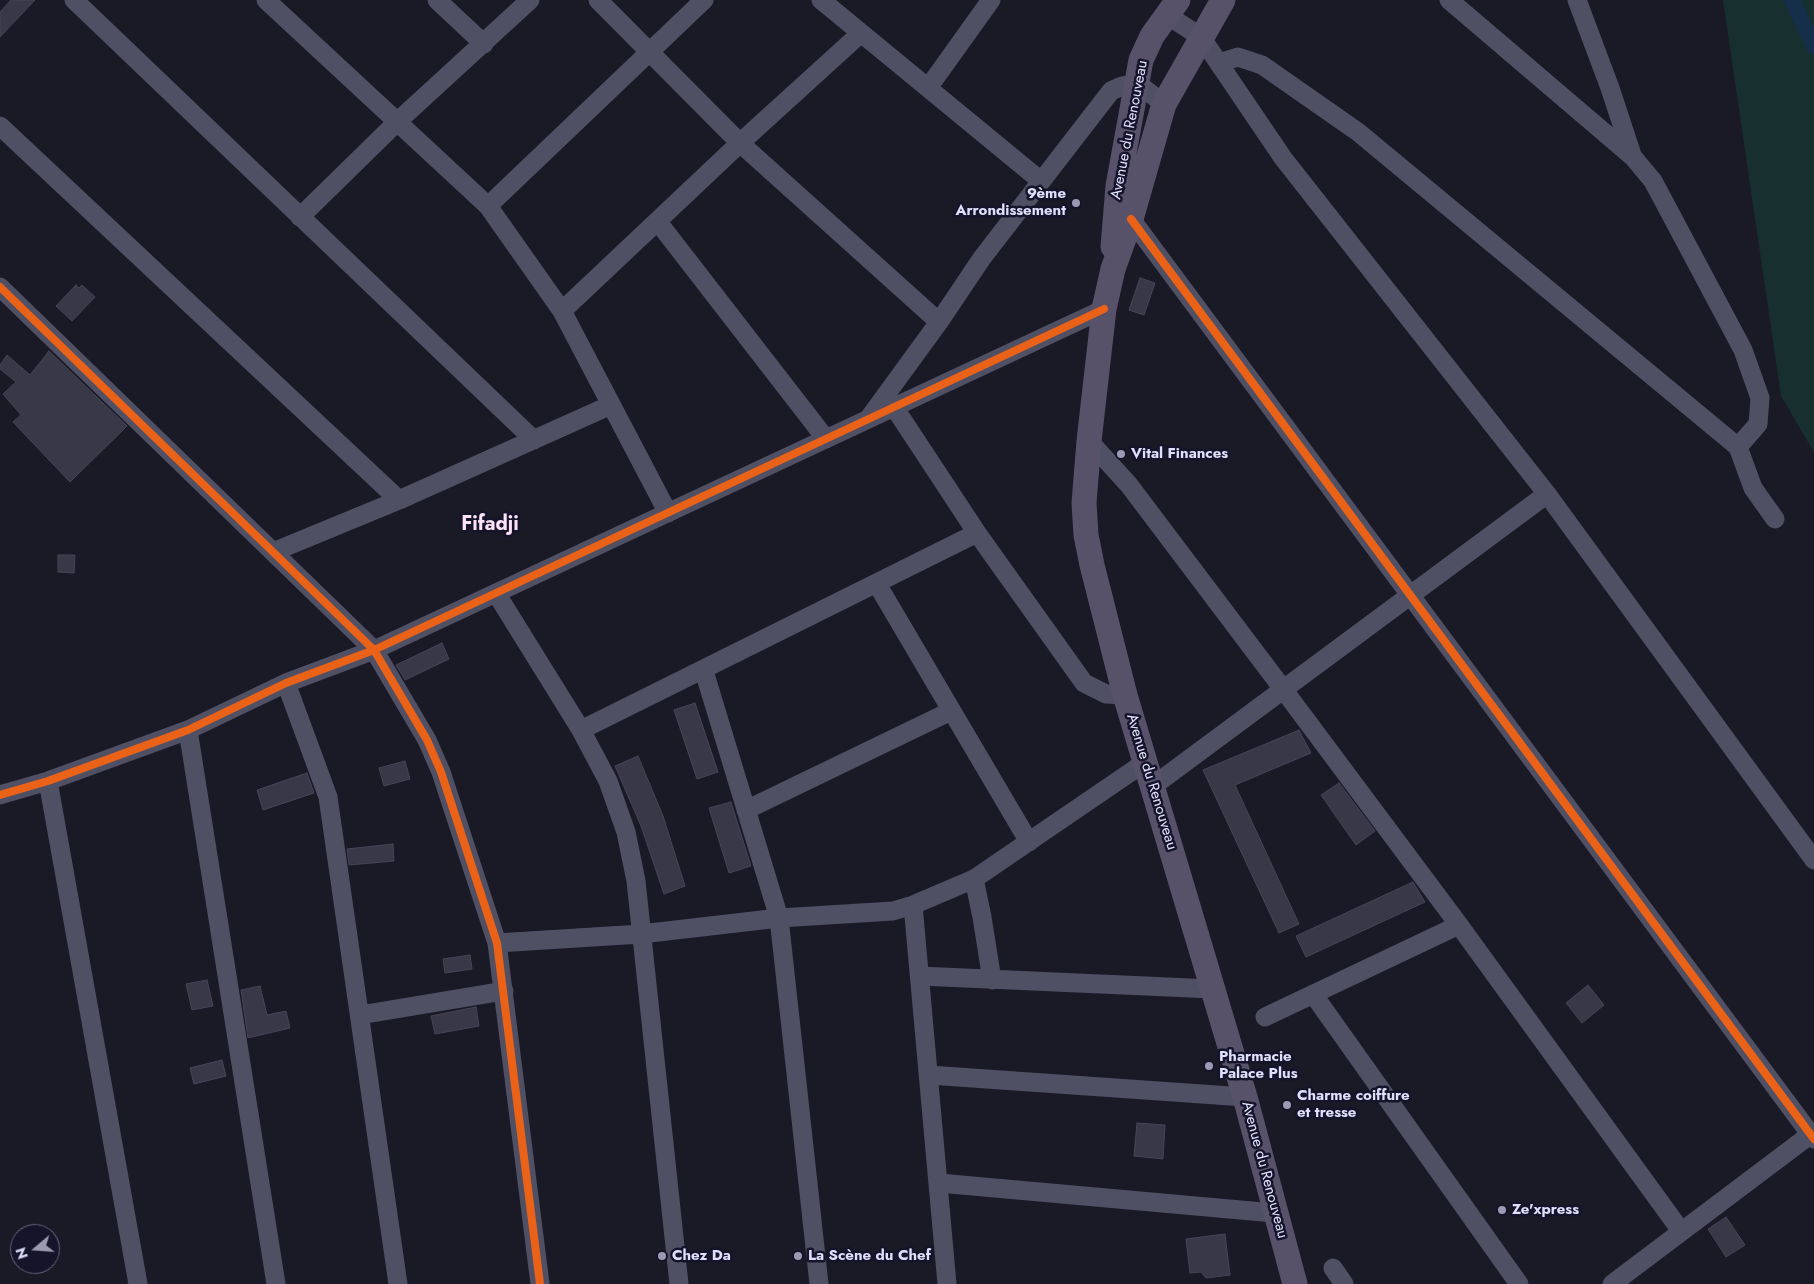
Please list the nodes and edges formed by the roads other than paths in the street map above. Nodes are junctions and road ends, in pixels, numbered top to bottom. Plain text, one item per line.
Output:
1 (74, 0) edge
2 (266, 0) edge
3 (437, 0) edge
4 (530, 0) edge
5 (598, 0) edge
6 (704, 0) edge
7 (821, 0) edge
8 (991, 0) edge
9 (1223, 0) edge
10 (1449, 0) edge
11 (1577, 0) edge
12 (1172, 8) edge
13 (862, 33) junction
14 (1201, 37) junction
15 (484, 44) junction
16 (650, 52) junction
17 (1219, 63) junction
18 (1136, 83) junction
19 (928, 88) junction
20 (1164, 104) junction
21 (397, 122) junction
22 (0, 126) edge
23 (740, 143) junction
24 (1633, 156) junction
25 (1041, 181) junction
26 (488, 206) junction
27 (300, 217) junction
28 (1131, 220) junction
29 (658, 222) junction
30 (1113, 269) junction
31 (0, 287) edge
32 (1104, 309) junction
33 (562, 311) junction
34 (939, 322) junction
35 (612, 405) junction
36 (894, 407) junction
37 (868, 419) junction
38 (826, 439) junction
39 (534, 440) junction
40 (1088, 441) junction
41 (1738, 447) junction
42 (1547, 494) junction
43 (399, 500) junction
44 (668, 513) junction
45 (1775, 519) dead end
46 (977, 533) junction
47 (273, 552) junction
48 (877, 584) junction
49 (496, 593) junction
50 (1409, 596) junction
51 (374, 650) junction
52 (704, 671) junction
53 (286, 683) junction
54 (1284, 690) junction
55 (1125, 695) junction
56 (951, 711) junction
57 (188, 730) junction
58 (581, 730) junction
59 (1144, 763) junction
60 (48, 782) junction
61 (1153, 786) junction
62 (0, 794) edge
63 (746, 810) junction
64 (1028, 842) junction
65 (1814, 860) edge
66 (974, 879) junction
67 (912, 905) junction
68 (779, 918) junction
69 (1459, 925) junction
70 (641, 934) junction
71 (497, 943) junction
72 (920, 976) junction
73 (992, 980) junction
74 (1214, 989) junction
75 (504, 991) junction
76 (1313, 994) junction
77 (360, 1016) junction
78 (1265, 1017) dead end
79 (929, 1075) junction
80 (1245, 1097) junction
81 (1812, 1136) edge
82 (939, 1183) junction
83 (1274, 1213) junction
84 (1682, 1232) junction
85 (1333, 1268) dead end
86 (138, 1284) edge
87 (276, 1284) edge
88 (398, 1284) edge
89 (540, 1284) edge
90 (680, 1284) edge
91 (819, 1284) edge
92 (947, 1284) edge
93 (1295, 1284) edge
94 (1344, 1284) edge
95 (1519, 1284) edge
96 (1612, 1284) edge

1 - 27 street
2 - 21 street
3 - 15 street
4 - 15 street
5 - 16 street
6 - 16 street
7 - 13 street
8 - 19 street
9 - 14 main road, Avenue du Renouveau
10 - 24 street
11 - 24 street
12 - 14 street
12 - 18 main road, Avenue du Renouveau
13 - 19 street
13 - 23 street
14 - 17 street
14 - 20 main road, Avenue du Renouveau
15 - 21 street
16 - 23 street
16 - 26 street
17 - 41 street
17 - 42 street
18 - 20 street
18 - 25 street
18 - 30 main road, Avenue du Renouveau
19 - 25 street
20 - 28 main road, Avenue du Renouveau
21 - 26 street
21 - 27 street
22 - 43 street
23 - 29 street
23 - 34 street
24 - 41 street
25 - 34 street
26 - 33 street
27 - 39 street
28 - 30 main road, Avenue du Renouveau
28 - 50 street
29 - 33 street
29 - 38 street
30 - 32 main road, Avenue du Renouveau
31 - 47 street
32 - 36 street
32 - 40 main road, Avenue du Renouveau
33 - 35 street
34 - 37 street
35 - 39 street
35 - 44 street
36 - 37 street
36 - 46 street
37 - 38 street
38 - 44 street
39 - 43 street
40 - 54 street
40 - 55 main road, Avenue du Renouveau
41 - 45 street
42 - 50 street
42 - 65 street
43 - 47 street
44 - 49 street
46 - 48 street
46 - 55 street
47 - 51 street
48 - 52 street
48 - 56 street
49 - 51 street
49 - 58 street
50 - 54 street
50 - 81 street
51 - 53 street
51 - 71 street
52 - 58 street
52 - 63 street
53 - 57 street
53 - 77 street
54 - 61 street
54 - 69 street
55 - 59 main road, Avenue du Renouveau
56 - 63 street
56 - 64 street
57 - 60 street
57 - 87 street
58 - 70 street
59 - 61 main road, Avenue du Renouveau
59 - 64 street
60 - 62 street
60 - 86 street
61 - 74 main road, Avenue du Renouveau
63 - 68 street
64 - 66 street
66 - 67 street
66 - 73 street
67 - 68 street
67 - 72 street
68 - 70 street
68 - 91 street
69 - 76 street
69 - 84 street
70 - 71 street
70 - 90 street
71 - 75 street
72 - 73 street
72 - 79 street
73 - 74 street
74 - 80 main road, Avenue du Renouveau
75 - 77 street
75 - 89 street
76 - 78 street
76 - 95 street
77 - 88 street
79 - 80 street
79 - 82 street
80 - 83 main road, Avenue du Renouveau
81 - 84 street
82 - 83 street
82 - 92 street
83 - 93 main road, Avenue du Renouveau
84 - 96 street
85 - 94 street

